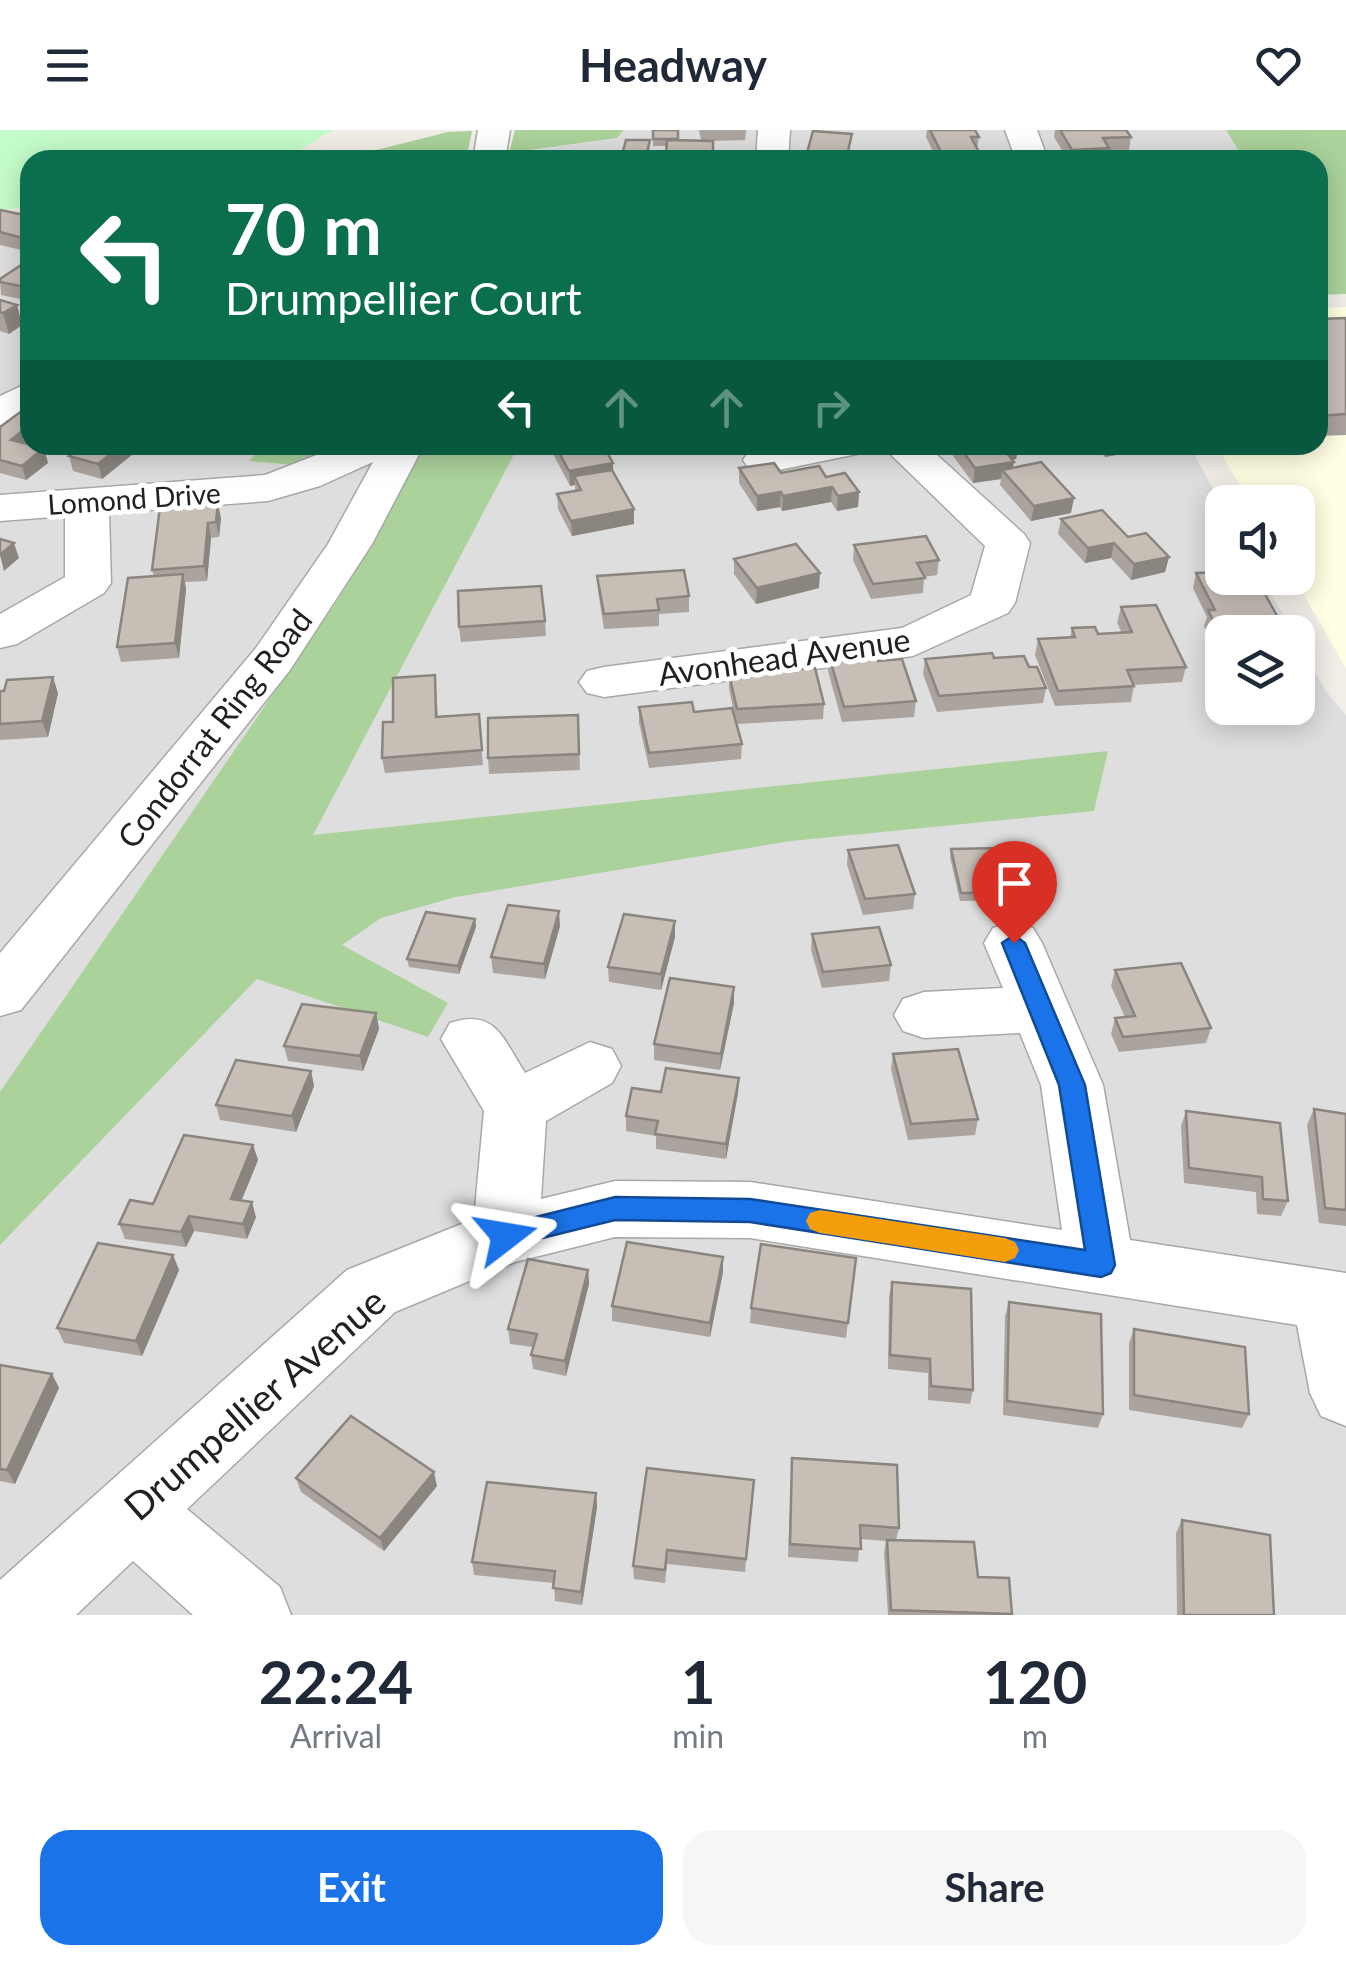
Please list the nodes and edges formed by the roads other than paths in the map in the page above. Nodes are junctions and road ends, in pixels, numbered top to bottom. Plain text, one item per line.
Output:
1 (354, 455) edge
2 (399, 455) edge
3 (790, 455) edge
4 (913, 455) edge
5 (764, 460) edge
6 (268, 488) junction
7 (86, 501) junction
8 (0, 508) edge
9 (350, 544) junction
10 (0, 634) edge
11 (604, 682) dead end
12 (1014, 943) dead end
13 (0, 994) edge
14 (1041, 1009) junction
15 (924, 1016) dead end
16 (471, 1039) dead end
17 (590, 1066) dead end
18 (515, 1108) junction
19 (506, 1236) junction
20 (1101, 1265) junction
21 (1336, 1302) edge
22 (1346, 1393) edge
23 (131, 1510) junction
24 (18, 1615) edge
25 (252, 1615) edge

1 - 6 street
2 - 9 street, Condorrat Ring Road
3 - 5 street
4 - 11 street, Avonhead Avenue
6 - 7 street, Lomond Drive
6 - 9 street
7 - 8 street, Lomond Drive
7 - 10 street
9 - 13 street, Condorrat Ring Road
12 - 14 street
14 - 15 street
14 - 20 street
16 - 18 street
17 - 18 street
18 - 19 street
19 - 20 street, Drumpellier Avenue
19 - 23 street, Drumpellier Avenue
20 - 21 street, Drumpellier Avenue
21 - 22 street
23 - 24 street, Drumpellier Avenue
23 - 25 street

